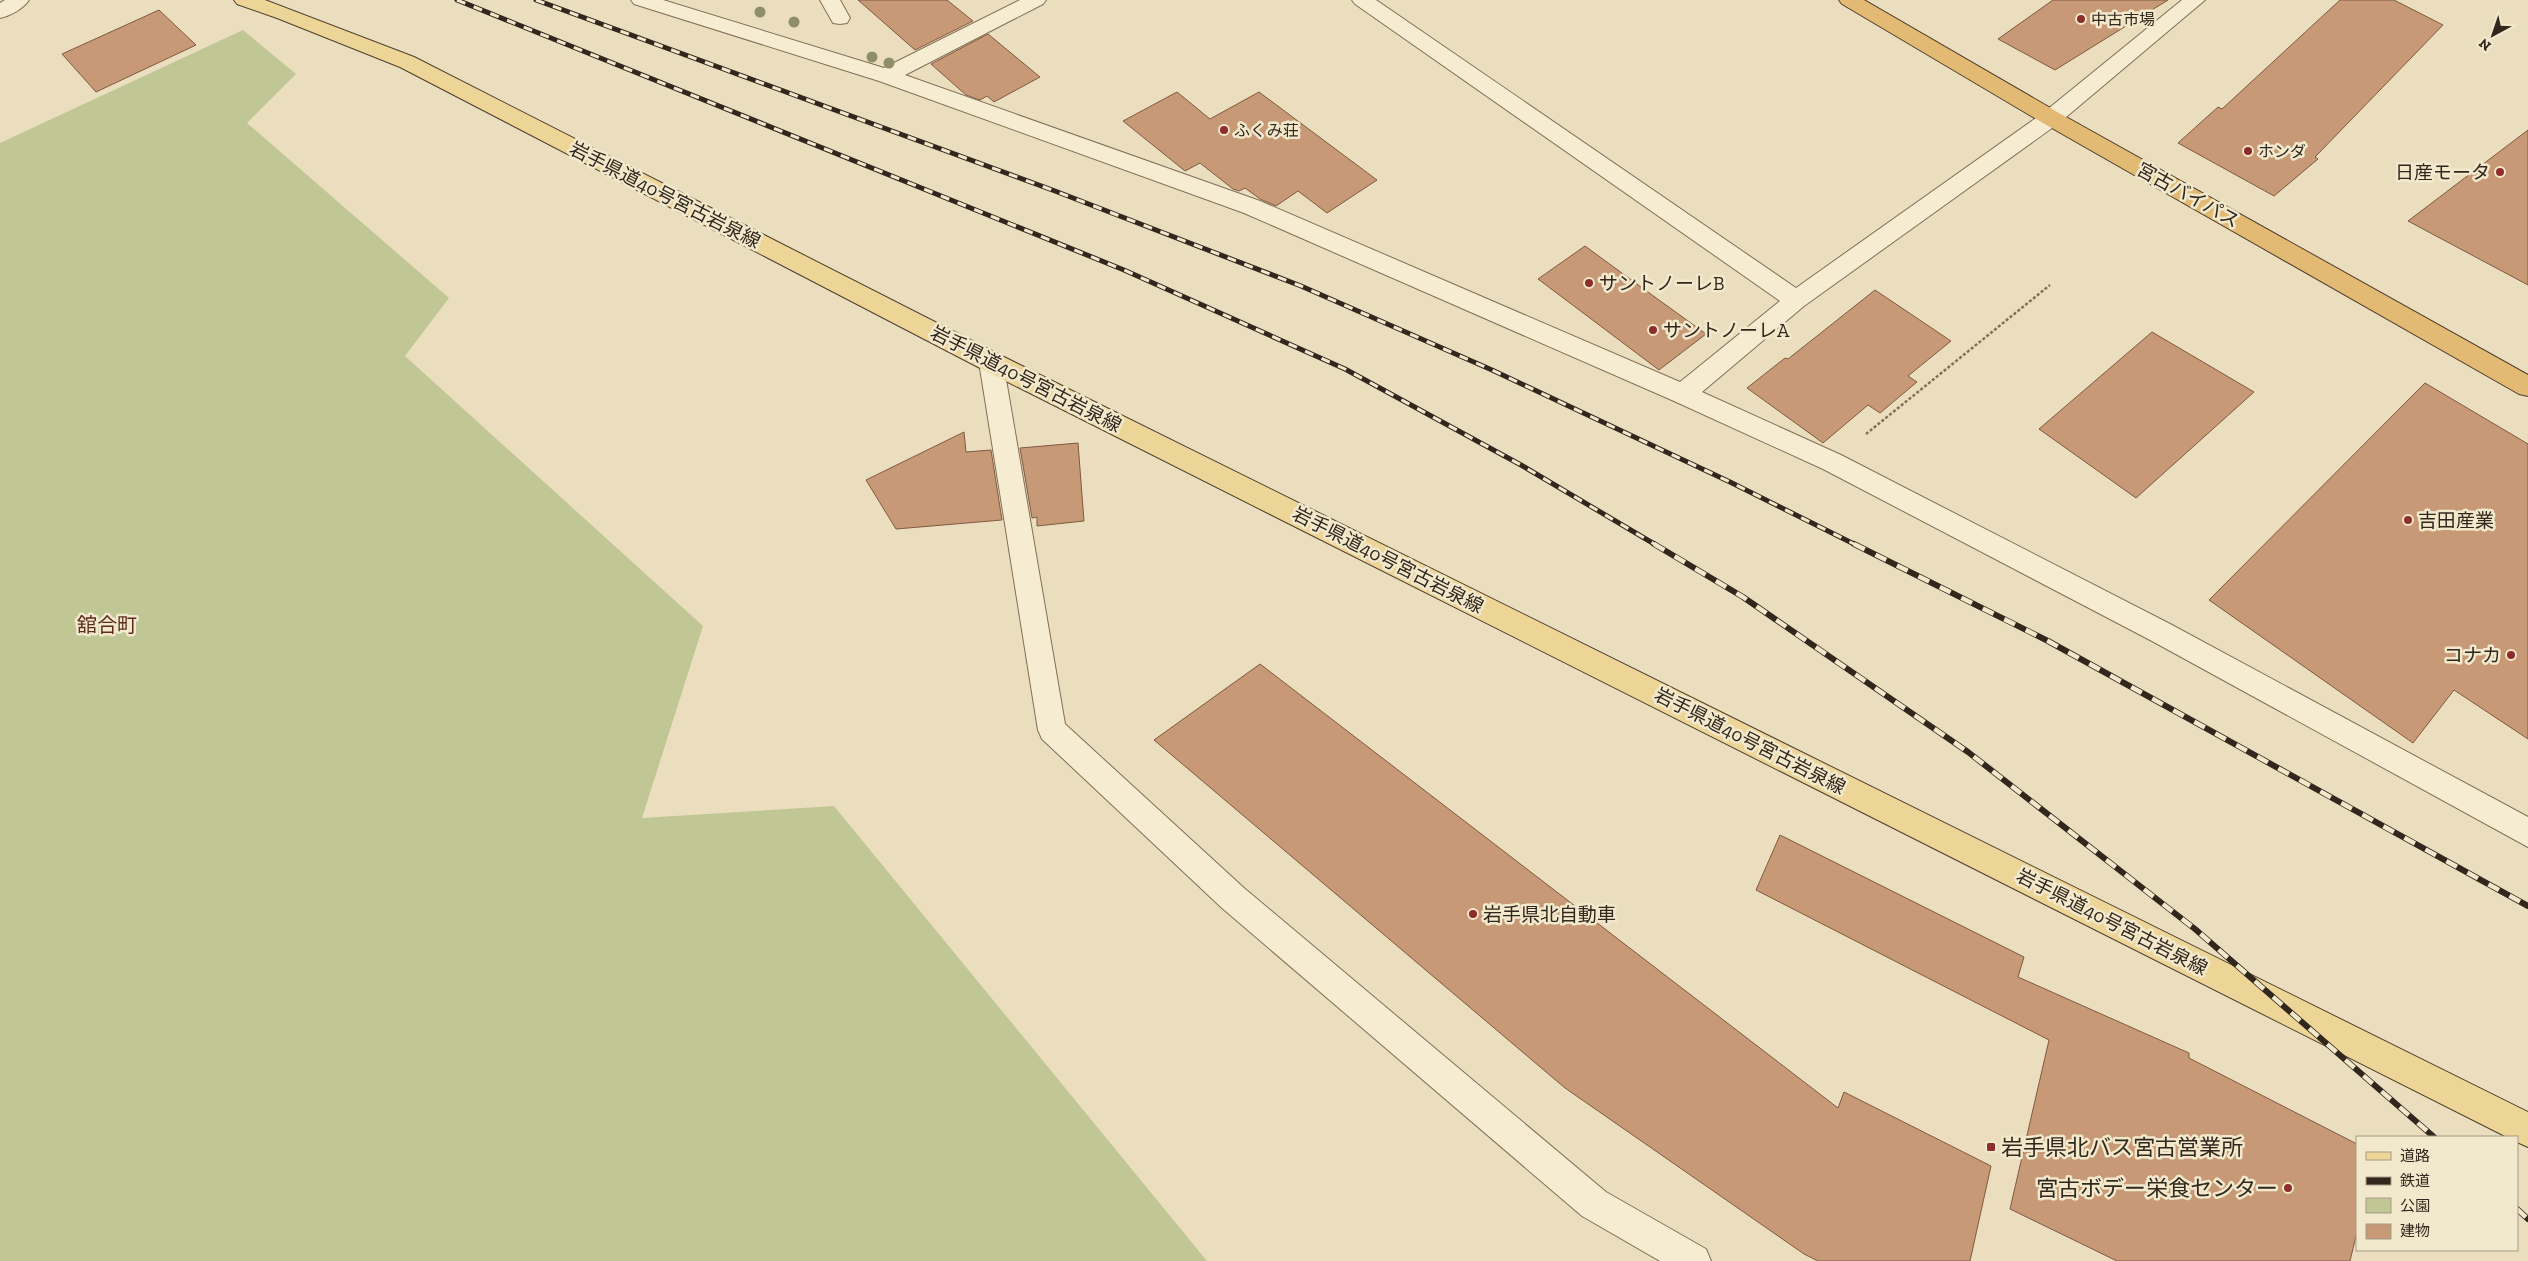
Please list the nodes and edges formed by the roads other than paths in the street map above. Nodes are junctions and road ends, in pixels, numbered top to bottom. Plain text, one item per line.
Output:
1 (19, 0) edge
2 (244, 0) edge
3 (644, 0) edge
4 (830, 0) edge
5 (1036, 0) edge
6 (1362, 0) edge
7 (1849, 0) edge
8 (2194, 0) edge
9 (0, 12) edge
10 (840, 18) dead end
11 (886, 76) junction
12 (2051, 118) junction
13 (1796, 300) junction
14 (991, 362) junction
15 (2528, 387) edge
16 (1683, 394) junction
17 (2528, 833) edge
18 (2528, 1130) edge
19 (1694, 1261) edge

1 - 9 street
2 - 14 main road, 岩手県道40号宮古岩泉線
3 - 11 street
4 - 10 street
5 - 11 street
6 - 13 street
7 - 12 highway, 宮古バイパス
8 - 12 street
11 - 16 street
12 - 13 street
12 - 15 highway, 宮古バイパス
13 - 16 street
14 - 18 main road, 岩手県道40号宮古岩泉線
14 - 19 street
16 - 17 street

